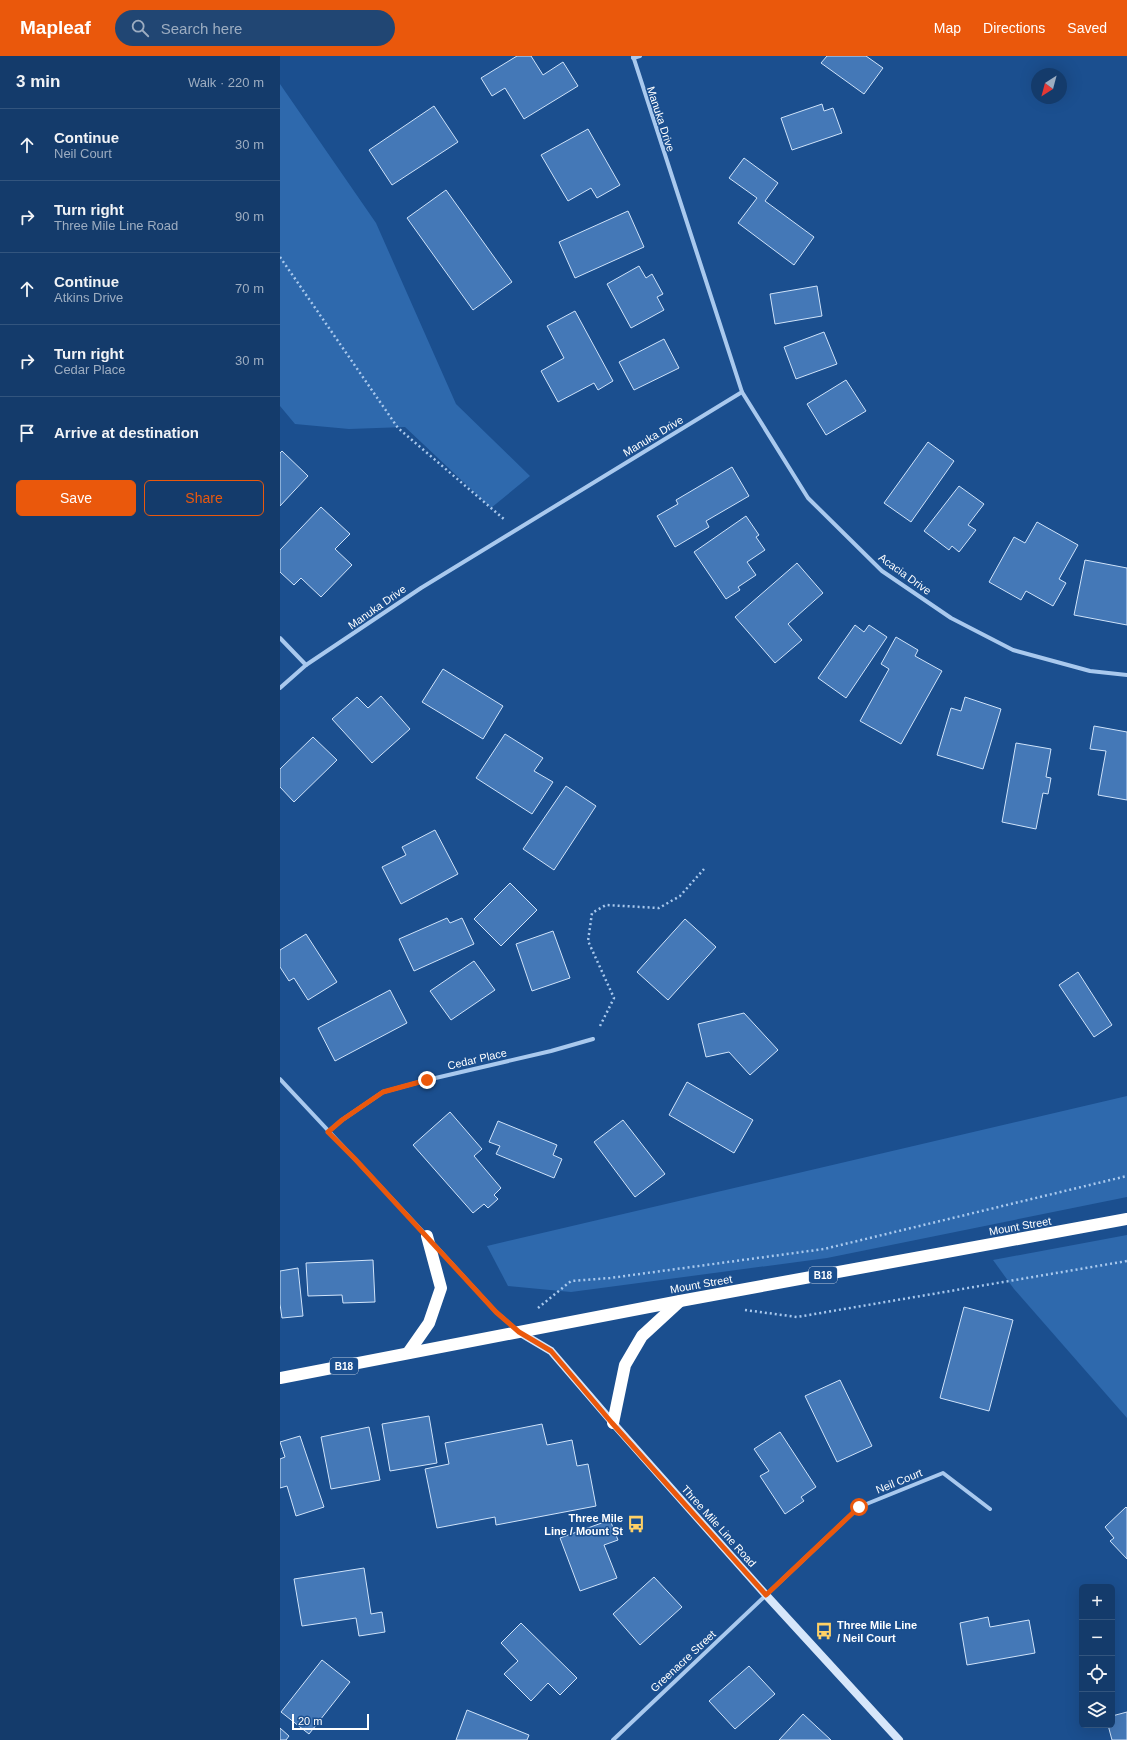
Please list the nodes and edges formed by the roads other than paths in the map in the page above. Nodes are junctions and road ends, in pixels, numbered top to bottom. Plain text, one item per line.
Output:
1 (640, 56) edge
2 (633, 57) edge
3 (742, 392) junction
4 (280, 638) edge
5 (306, 665) junction
6 (1127, 675) edge
7 (280, 688) edge
8 (593, 1039) road end
9 (280, 1079) edge
10 (328, 1132) junction
11 (1127, 1219) edge
12 (427, 1236) junction
13 (680, 1301) junction
14 (519, 1332) junction
15 (408, 1353) junction
16 (280, 1378) edge
17 (612, 1423) junction
18 (990, 1508) dead end
19 (766, 1595) junction
20 (613, 1740) edge
21 (899, 1740) edge

1 - 2 street, Manuka Drive
2 - 3 street, Manuka Drive
3 - 5 street, Manuka Drive
3 - 6 street, Acacia Drive
4 - 5 street
5 - 7 street, Manuka Drive
8 - 10 street, Cedar Place
9 - 10 street
10 - 12 street
11 - 13 highway, Mount Street / B18
12 - 14 street
12 - 15 highway
13 - 14 highway, Mount Street / B18
13 - 17 highway
14 - 15 highway, Mount Street / B18
14 - 17 street, Three Mile Line Road
15 - 16 highway, Mount Street / B18
17 - 19 street, Three Mile Line Road
18 - 19 street, Neil Court
19 - 20 street, Greenacre Street
19 - 21 street, Three Mile Line Road

